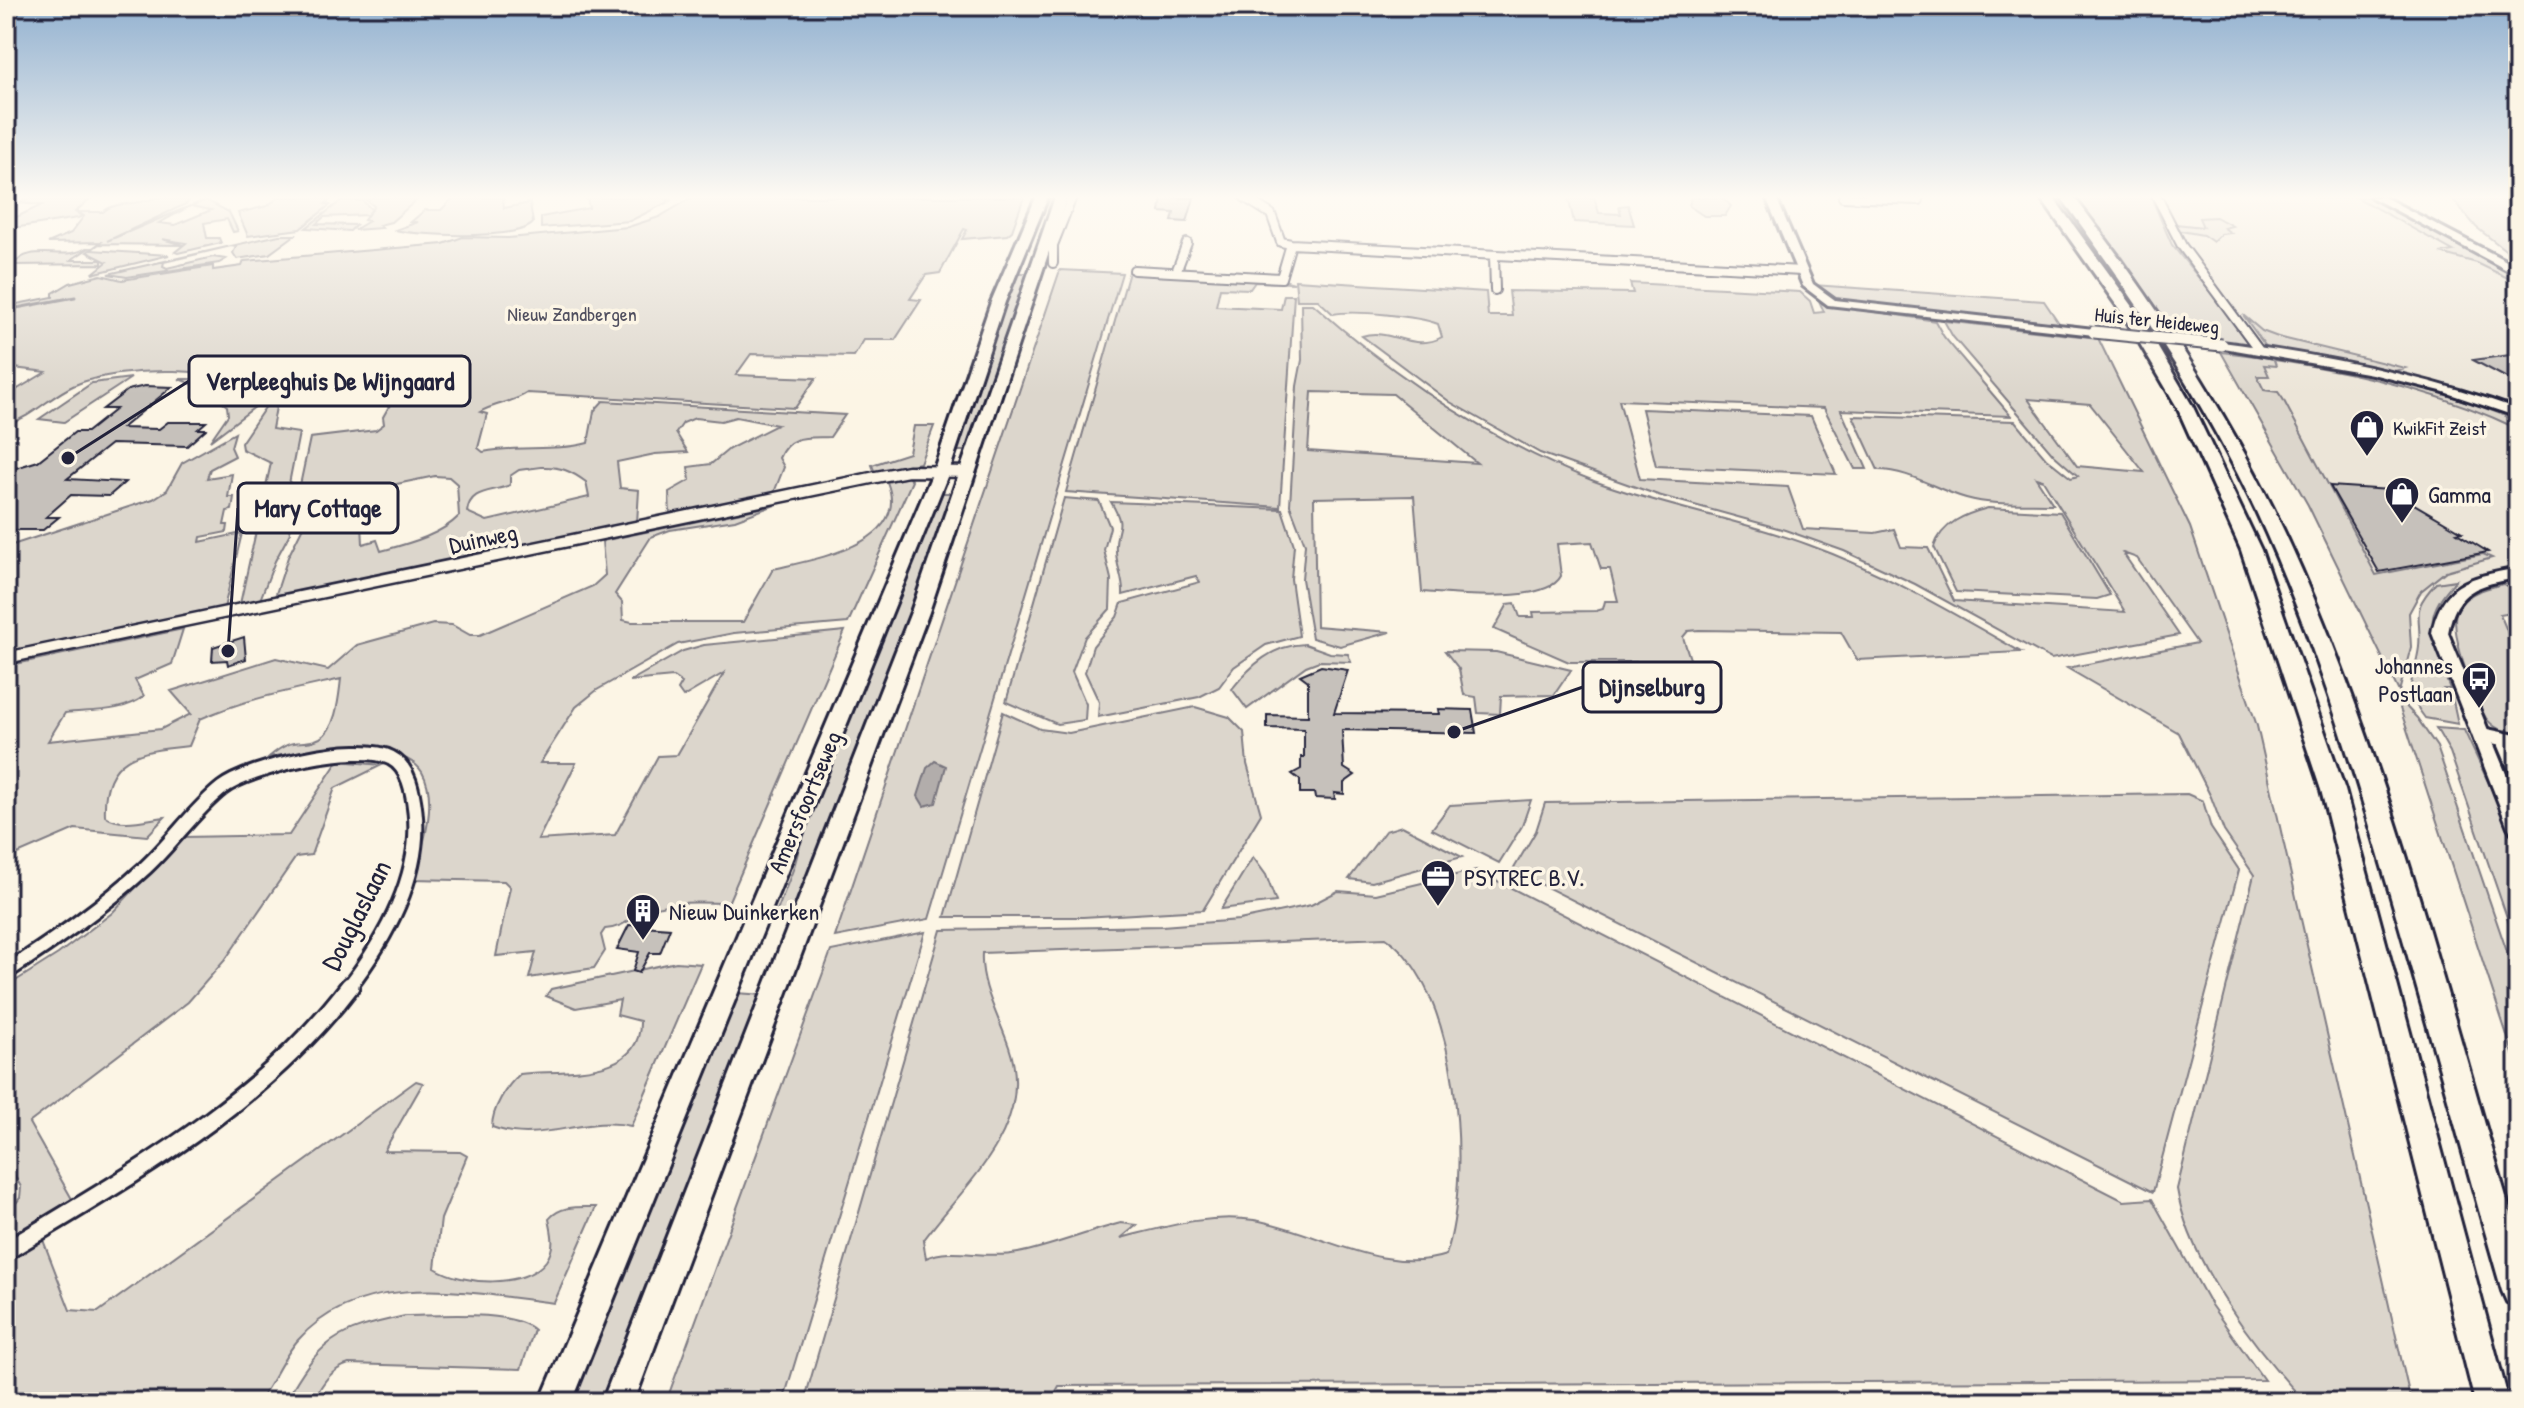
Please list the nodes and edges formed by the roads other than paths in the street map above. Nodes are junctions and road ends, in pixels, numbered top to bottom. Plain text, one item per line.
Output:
1 (1014, 263) edge
2 (1036, 263) edge
3 (1180, 263) edge
4 (1285, 263) edge
5 (1494, 263) edge
6 (1642, 263) edge
7 (1799, 263) edge
8 (2094, 263) edge
9 (2117, 263) edge
10 (2194, 263) edge
11 (1134, 270) dead end
12 (1802, 271) junction
13 (1176, 272) junction
14 (1495, 290) dead end
15 (2258, 349) junction
16 (2518, 413) edge
17 (941, 472) junction
18 (970, 472) junction
19 (2518, 573) edge
20 (6, 658) edge
21 (2480, 734) junction
22 (2503, 739) junction
23 (2518, 742) edge
24 (2518, 774) edge
25 (2518, 827) edge
26 (6, 972) edge
27 (6, 1251) edge
28 (2518, 1291) edge
29 (556, 1402) edge
30 (618, 1402) edge
31 (2492, 1402) edge

1 - 17 main road, Amersfoortseweg
2 - 18 main road, Amersfoortseweg
3 - 13 street
4 - 13 street
5 - 14 street
6 - 12 street
7 - 12 street, Huis ter Heideweg
8 - 31 highway
9 - 28 highway
10 - 15 street
11 - 13 street
12 - 15 street, Huis ter Heideweg, bridge
15 - 16 street, Huis ter Heideweg
17 - 18 street, Duinweg
17 - 20 street, Duinweg
17 - 29 main road, Amersfoortseweg
18 - 30 main road, Amersfoortseweg
19 - 21 main road
21 - 22 street
21 - 25 main road
22 - 23 street
22 - 24 street
26 - 27 street, Douglaslaan

